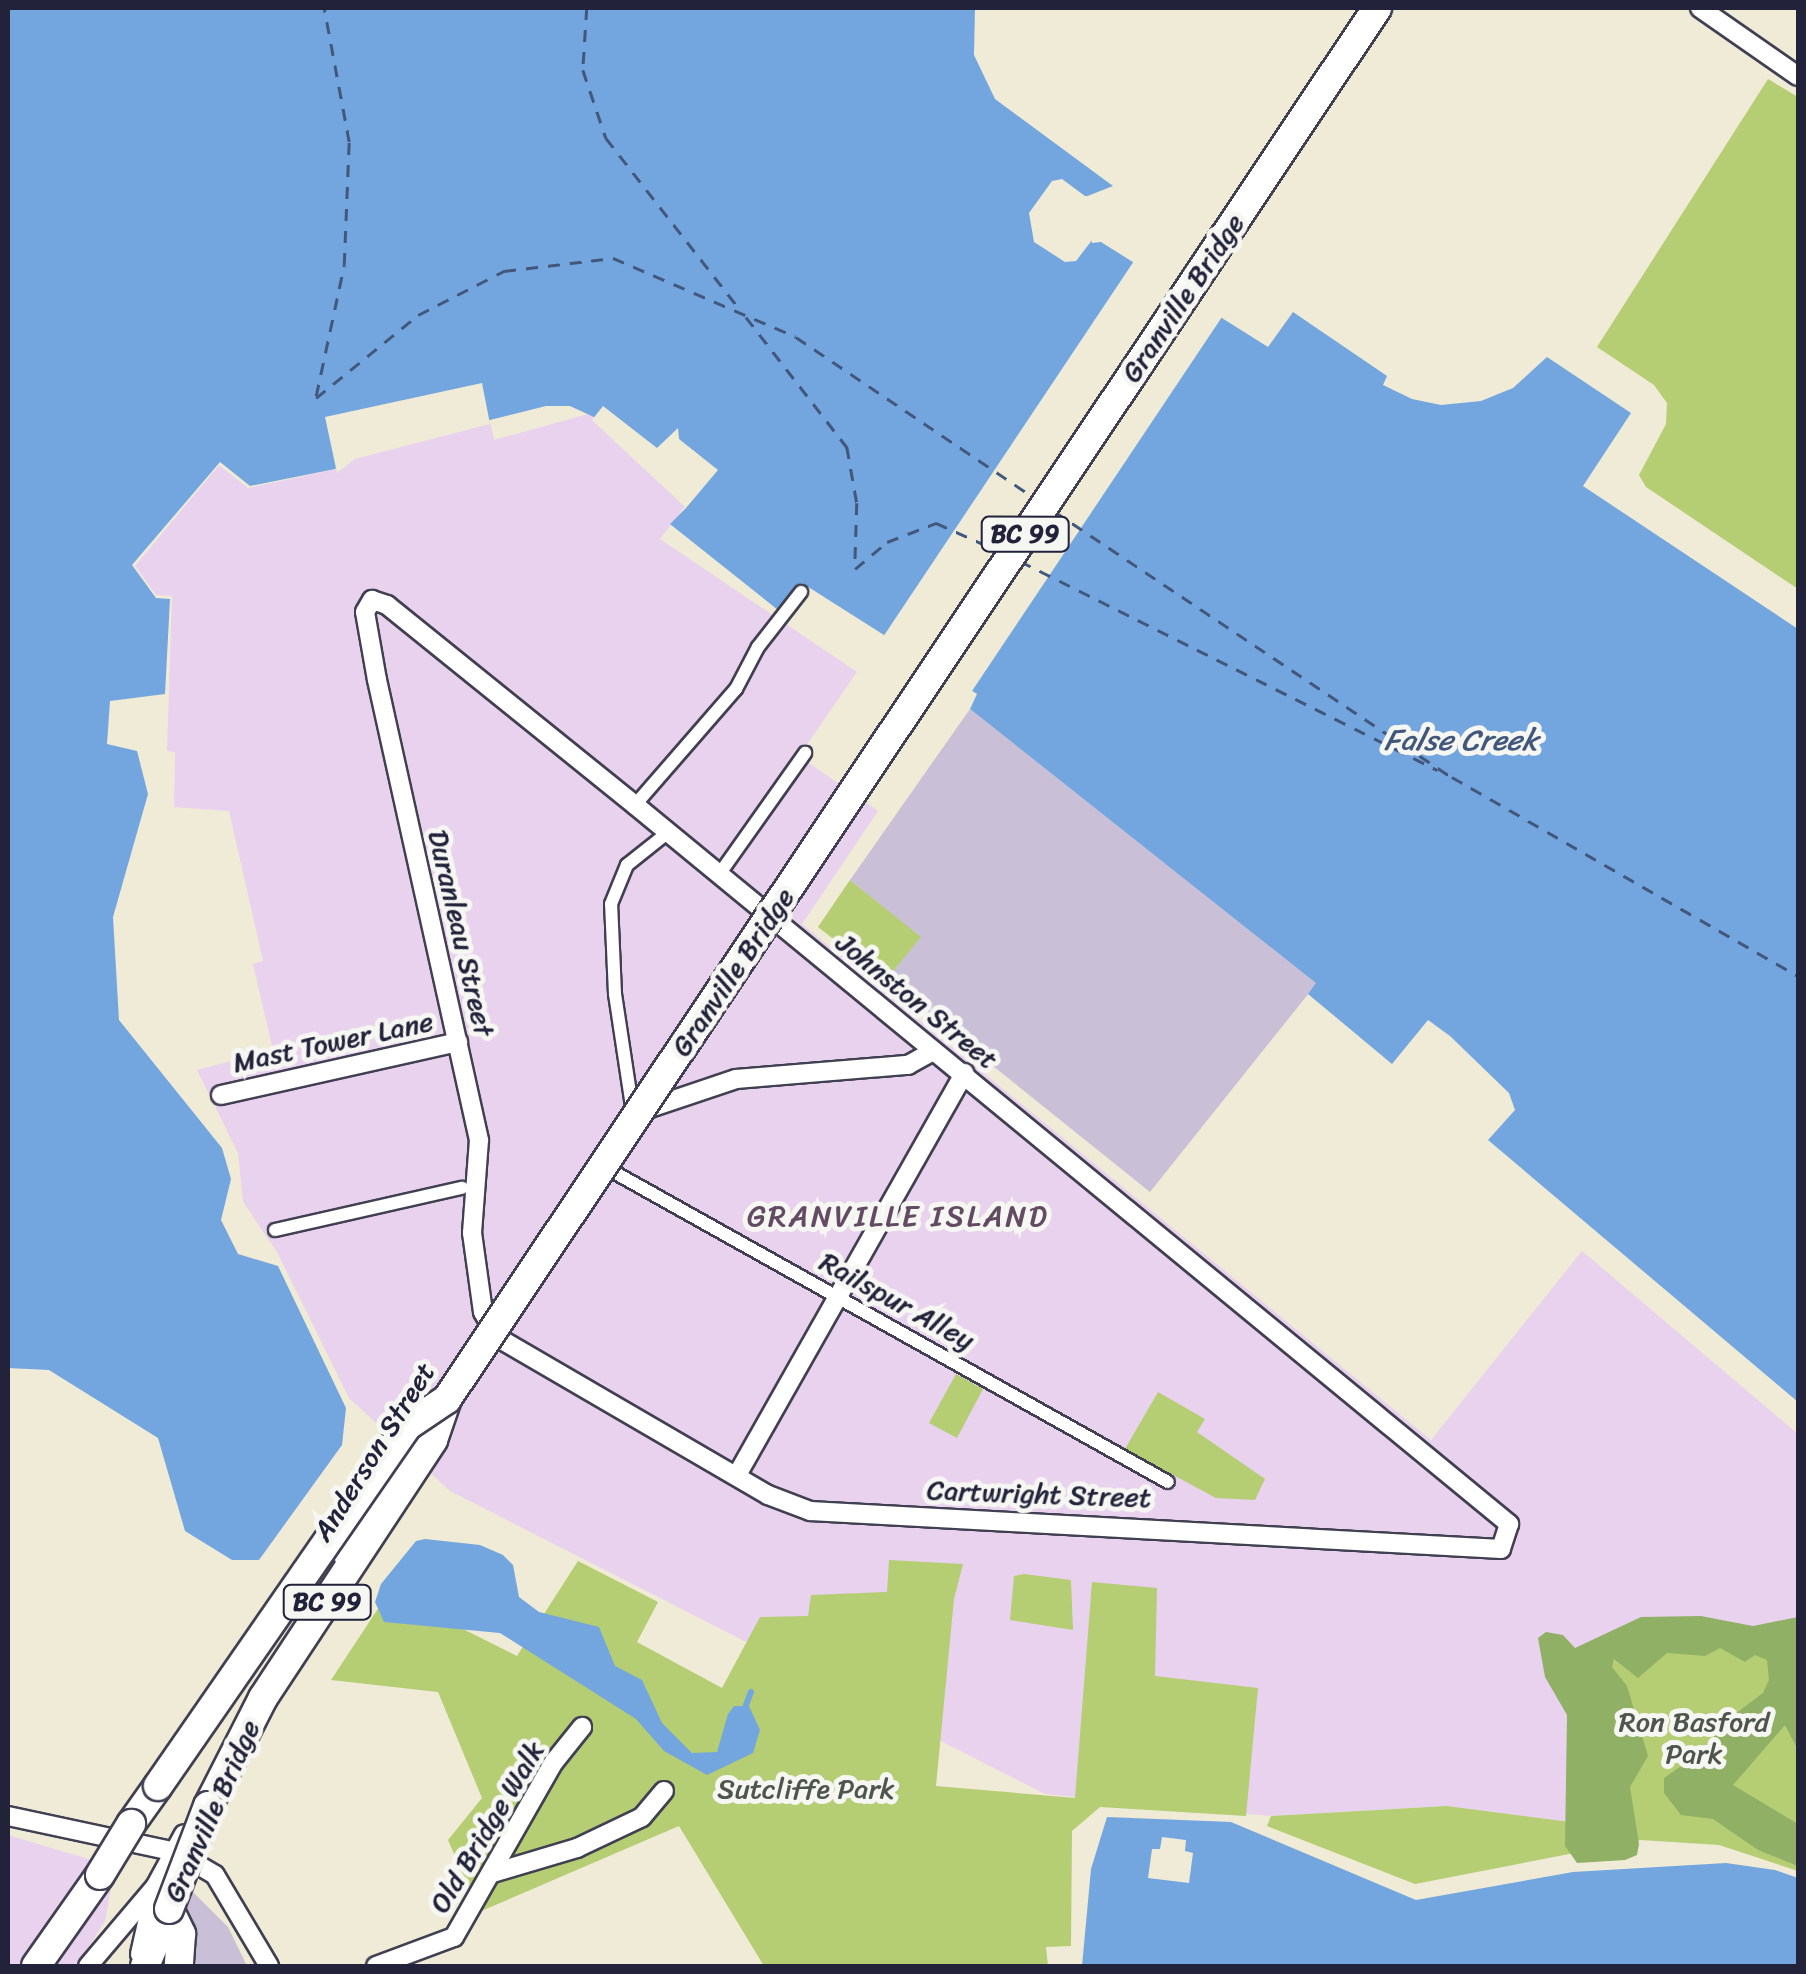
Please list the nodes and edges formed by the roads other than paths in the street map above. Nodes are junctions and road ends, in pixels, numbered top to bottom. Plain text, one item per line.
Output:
1 (1369, 8) edge
2 (1376, 8) edge
3 (1700, 8) edge
4 (1798, 76) edge
5 (1316, 86) dead end
6 (801, 592) dead end
7 (372, 600) joint
8 (805, 753) dead end
9 (635, 806) junction
10 (666, 834) junction
11 (718, 876) junction
12 (458, 1042) junction
13 (933, 1050) junction
14 (964, 1073) junction
15 (220, 1094) dead end
16 (633, 1113) junction
17 (602, 1166) junction
18 (462, 1188) dead end
19 (275, 1230) dead end
20 (479, 1282) junction
21 (838, 1297) junction
22 (484, 1339) junction
23 (447, 1400) junction
24 (1424, 1454) joint
25 (737, 1475) junction
26 (1168, 1482) dead end
27 (582, 1727) dead end
28 (664, 1791) dead end
29 (8, 1816) edge
30 (176, 1852) junction
31 (492, 1874) junction
32 (162, 1898) junction
33 (138, 1963) edge
34 (36, 1966) edge
35 (88, 1966) edge
36 (179, 1966) edge
37 (268, 1966) edge
38 (376, 1966) edge

1 - 5 street
2 - 23 highway, Granville Bridge / BC 99, bridge
3 - 4 street
6 - 9 street
7 - 9 street, Johnston Street
7 - 12 street, Duranleau Street
8 - 11 street
9 - 10 street, Johnston Street
10 - 11 street, Johnston Street
10 - 16 street
11 - 13 street, Johnston Street
12 - 15 street, Mast Tower Lane
12 - 20 street, Duranleau Street
13 - 14 street, Johnston Street
13 - 16 street
14 - 21 street
14 - 24 street, Johnston Street
16 - 17 street, Anderson Street
17 - 21 street, Railspur Alley
17 - 22 street, Anderson Street
18 - 19 street
20 - 22 street, Duranleau Street
20 - 22 street, Duranleau Street
21 - 25 street
21 - 26 street, Railspur Alley
22 - 25 street, Cartwright Street
22 - 30 street, Anderson Street
23 - 32 highway, Granville Bridge / BC 99, bridge
23 - 34 highway, bridge
24 - 25 street, Cartwright Street
27 - 31 street, Old Bridge Walk
28 - 31 street
29 - 30 street
30 - 32 street, Anderson Street
30 - 37 street
31 - 38 street, Old Bridge Walk
32 - 33 highway, Granville Bridge / BC 99
32 - 35 street, Anderson Street
32 - 36 highway

